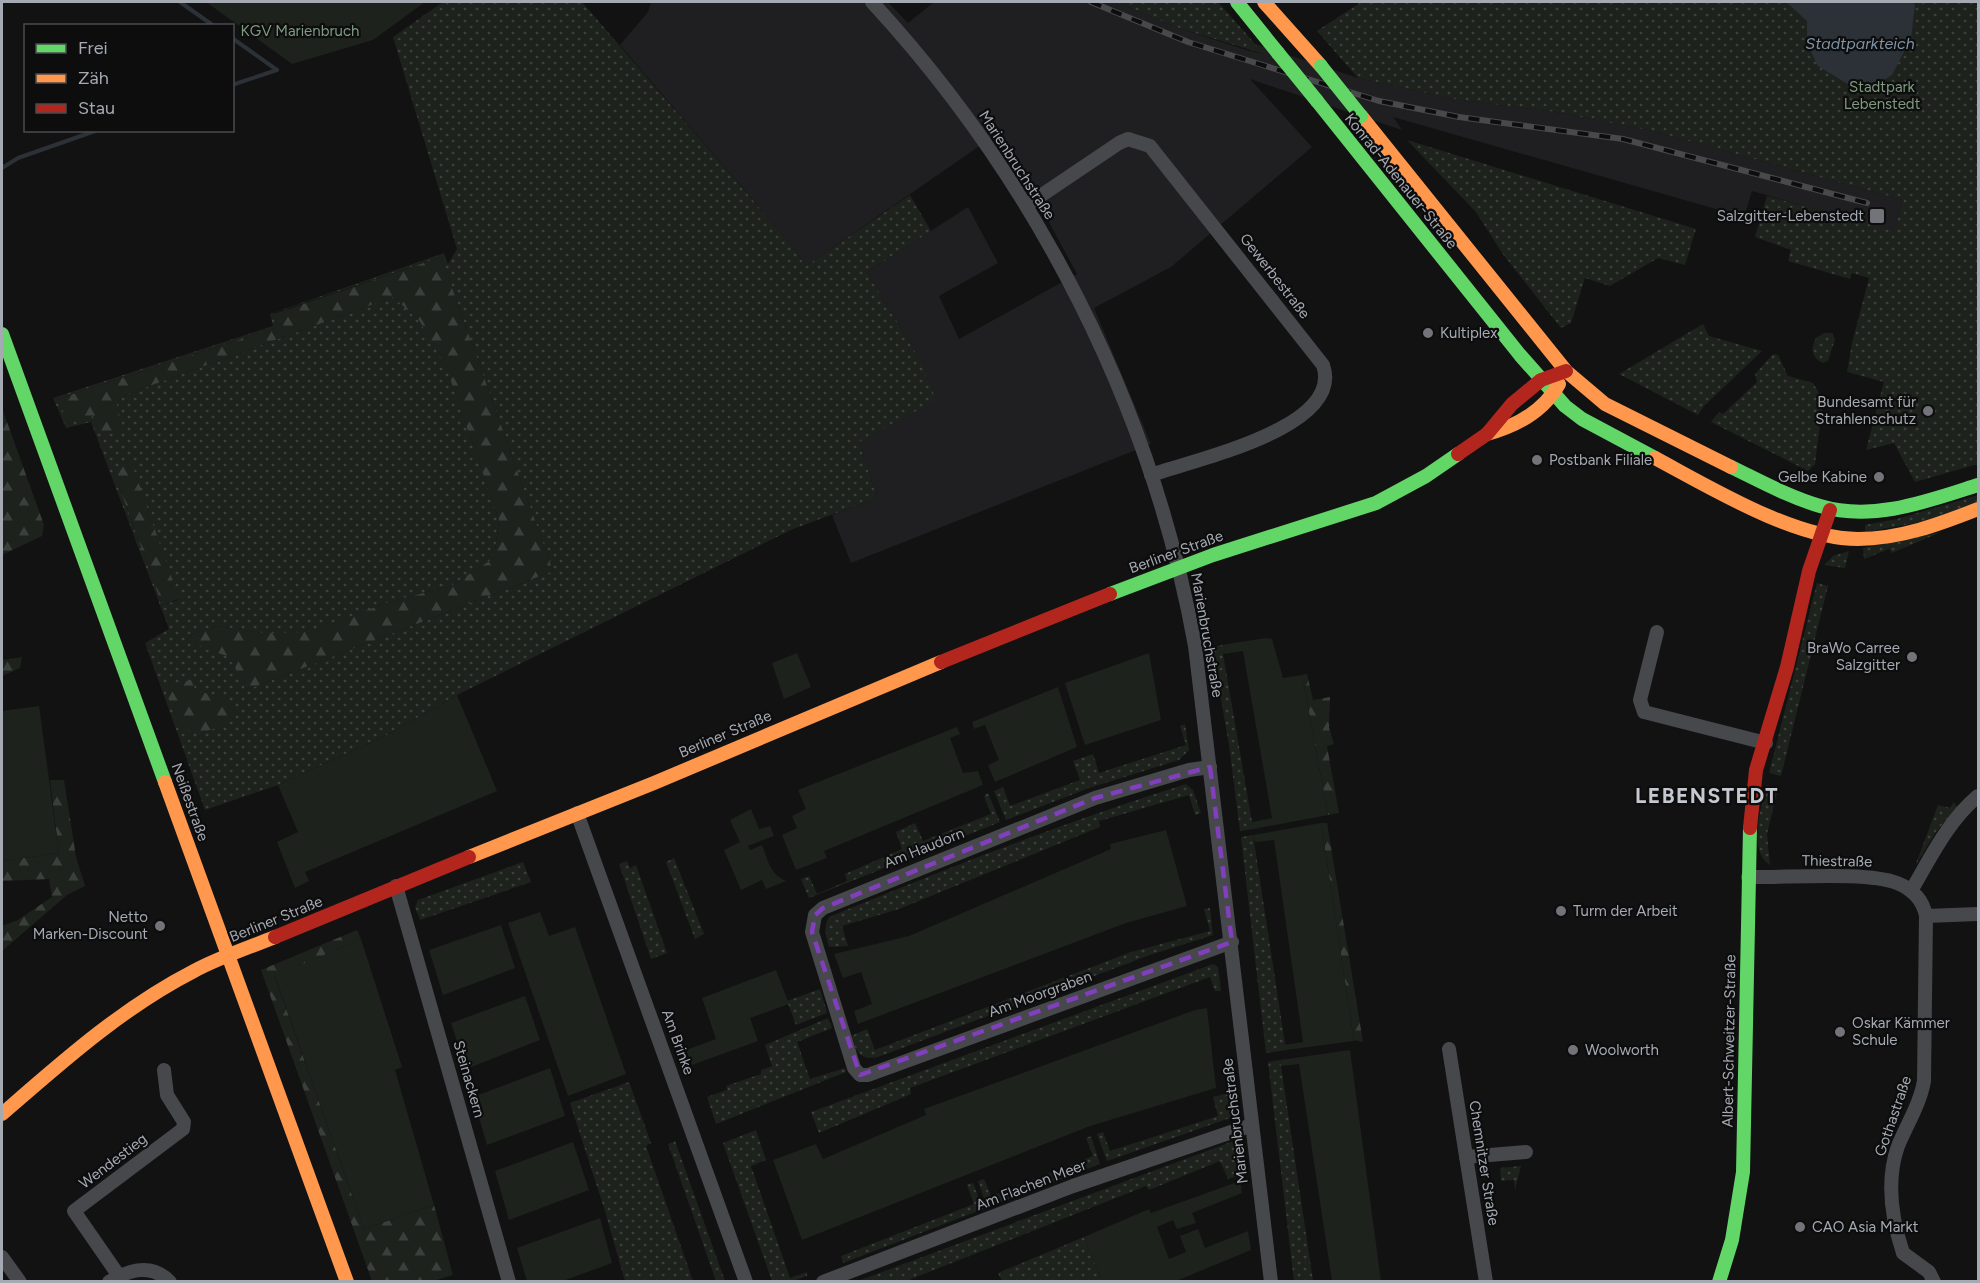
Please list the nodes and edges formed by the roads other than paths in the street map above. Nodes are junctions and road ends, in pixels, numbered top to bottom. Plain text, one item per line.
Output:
1 (872, 2) edge
2 (1237, 2) edge
3 (1264, 2) edge
4 (1027, 205) junction
5 (2, 334) edge
6 (1566, 371) junction
7 (1541, 380) junction
8 (1554, 395) junction
9 (1487, 434) junction
10 (1150, 475) junction
11 (1978, 485) edge
12 (1978, 509) edge
13 (1830, 510) junction
14 (1821, 535) junction
15 (1179, 568) junction
16 (1657, 632) dead end
17 (1766, 744) junction
18 (1210, 767) junction
19 (1978, 796) edge
20 (577, 813) junction
21 (1748, 877) junction
22 (396, 886) junction
23 (1911, 891) junction
24 (1978, 914) edge
25 (1926, 916) junction
26 (1232, 942) junction
27 (228, 956) junction
28 (1449, 1049) dead end
29 (164, 1070) dead end
30 (860, 1075) joint
31 (2, 1114) edge
32 (1252, 1125) junction
33 (1526, 1152) dead end
34 (1466, 1157) junction
35 (2, 1257) edge
36 (114, 1279) edge
37 (20, 1281) edge
38 (170, 1281) edge
39 (347, 1281) edge
40 (509, 1281) edge
41 (746, 1281) edge
42 (823, 1281) edge
43 (1271, 1281) edge
44 (1486, 1281) edge
45 (1719, 1281) edge
46 (1934, 1281) edge

1 - 4 street, Marienbruchstraße
2 - 7 street, Konrad-Adenauer-Straße, bridge
3 - 6 street, Konrad-Adenauer-Straße, bridge
4 - 10 street, Marienbruchstraße
4 - 10 street, Gewerbestraße
5 - 27 street, Neißestraße
6 - 7 street
6 - 8 street
6 - 13 street, Konrad-Adenauer-Straße
7 - 8 street, Konrad-Adenauer-Straße
7 - 9 street, Berliner Straße
8 - 9 street, Berliner Straße
8 - 14 street, Konrad-Adenauer-Straße
9 - 15 street, Berliner Straße
10 - 15 street, Marienbruchstraße
11 - 13 street, Konrad-Adenauer-Straße
12 - 14 street, Konrad-Adenauer-Straße
13 - 14 street, Albert-Schweitzer-Straße
14 - 17 street, Albert-Schweitzer-Straße
15 - 18 street, Marienbruchstraße
15 - 20 street, Berliner Straße
16 - 17 street
17 - 21 street, Albert-Schweitzer-Straße
18 - 26 street, Marienbruchstraße
18 - 30 street, Am Haudorn
19 - 23 street
20 - 22 street, Berliner Straße
20 - 41 street, Am Brinke
21 - 23 street, Thiestraße
21 - 45 street, Albert-Schweitzer-Straße
22 - 27 street, Berliner Straße
22 - 40 street, Steinackern
23 - 25 street
24 - 25 street
25 - 46 street, Gothastraße
26 - 30 street, Am Moorgraben
26 - 32 street, Marienbruchstraße
27 - 31 street, Berliner Straße
27 - 39 street, Neißestraße
28 - 34 street, Chemnitzer Straße
29 - 36 street, Wendestieg
32 - 42 street, Am Flachen Meer
32 - 43 street, Marienbruchstraße
33 - 34 street
34 - 44 street, Chemnitzer Straße
35 - 37 street
36 - 38 street

